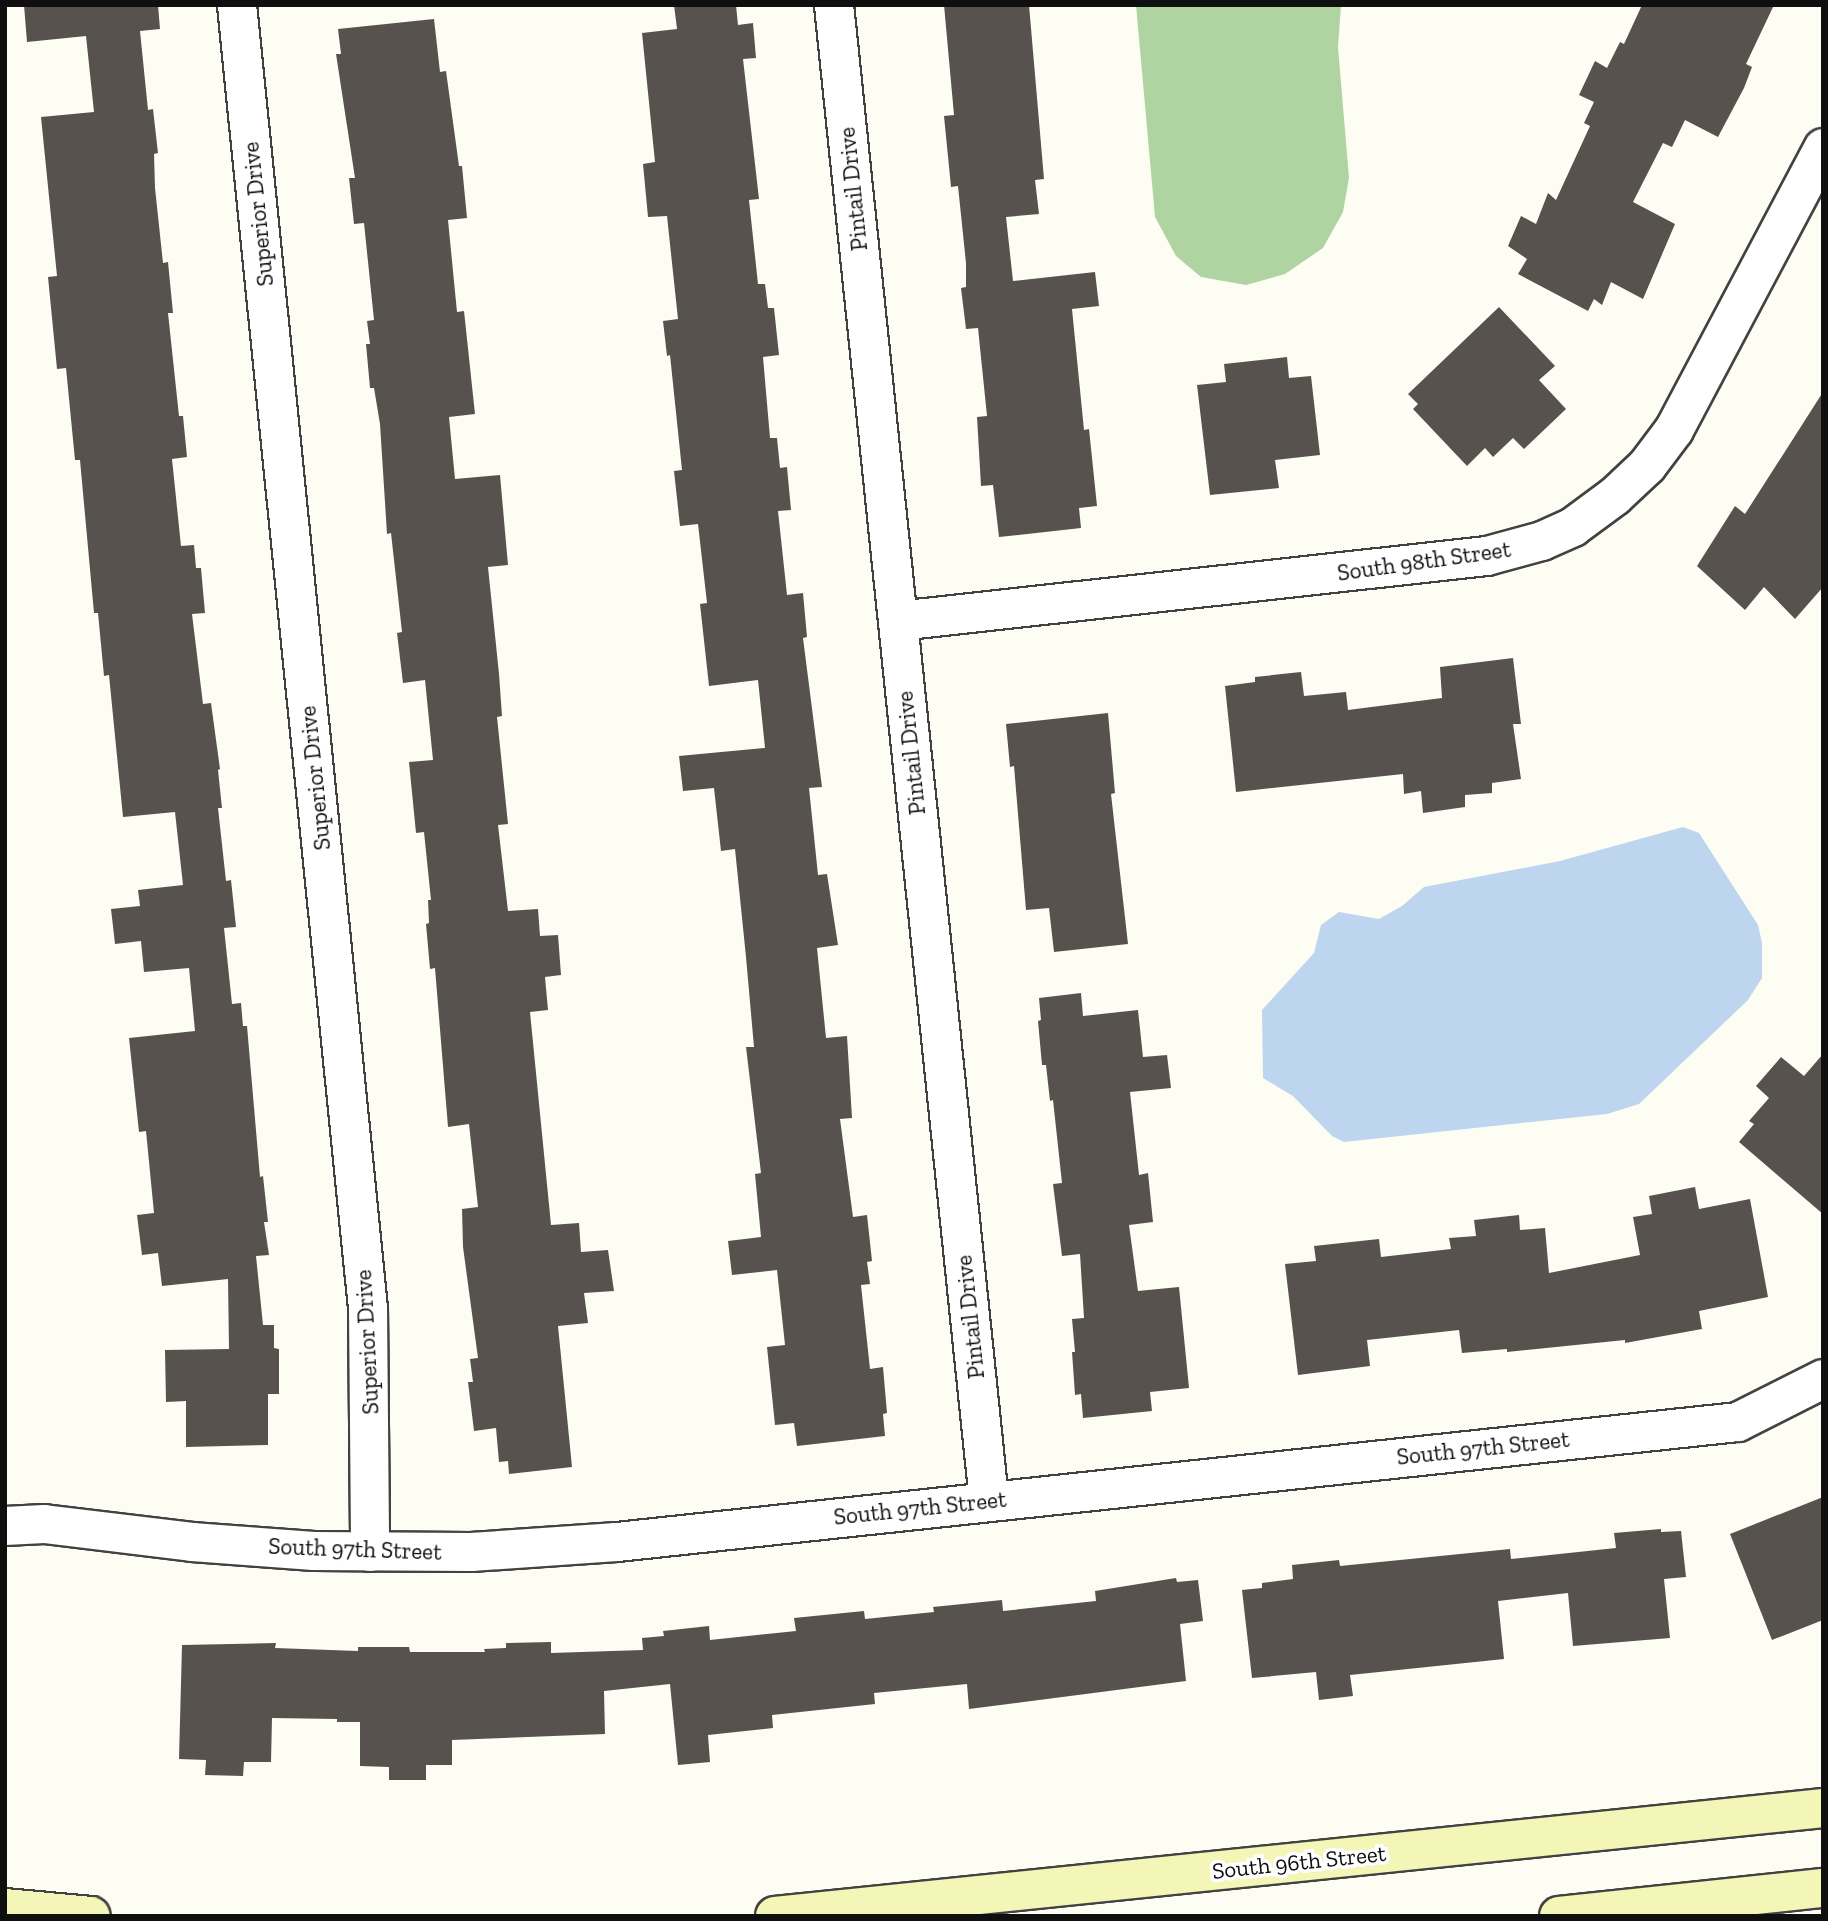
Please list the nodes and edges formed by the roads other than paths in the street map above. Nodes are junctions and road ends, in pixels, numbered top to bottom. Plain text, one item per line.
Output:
1 (237, 5) edge
2 (834, 5) edge
3 (1823, 148) edge
4 (898, 621) junction
5 (1823, 1378) edge
6 (989, 1500) junction
7 (5, 1526) edge
8 (370, 1552) junction
9 (1823, 1808) edge
10 (1823, 1888) edge
11 (5, 1908) edge
12 (91, 1916) edge
13 (775, 1916) edge
14 (1559, 1916) edge

1 - 8 street, Superior Drive
2 - 4 street, Pintail Drive
3 - 4 street, South 98th Street
4 - 6 street, Pintail Drive
5 - 6 street, South 97th Street
6 - 8 street, South 97th Street
7 - 8 street, South 97th Street
9 - 13 main road, South 96th Street
10 - 14 main road
11 - 12 main road

